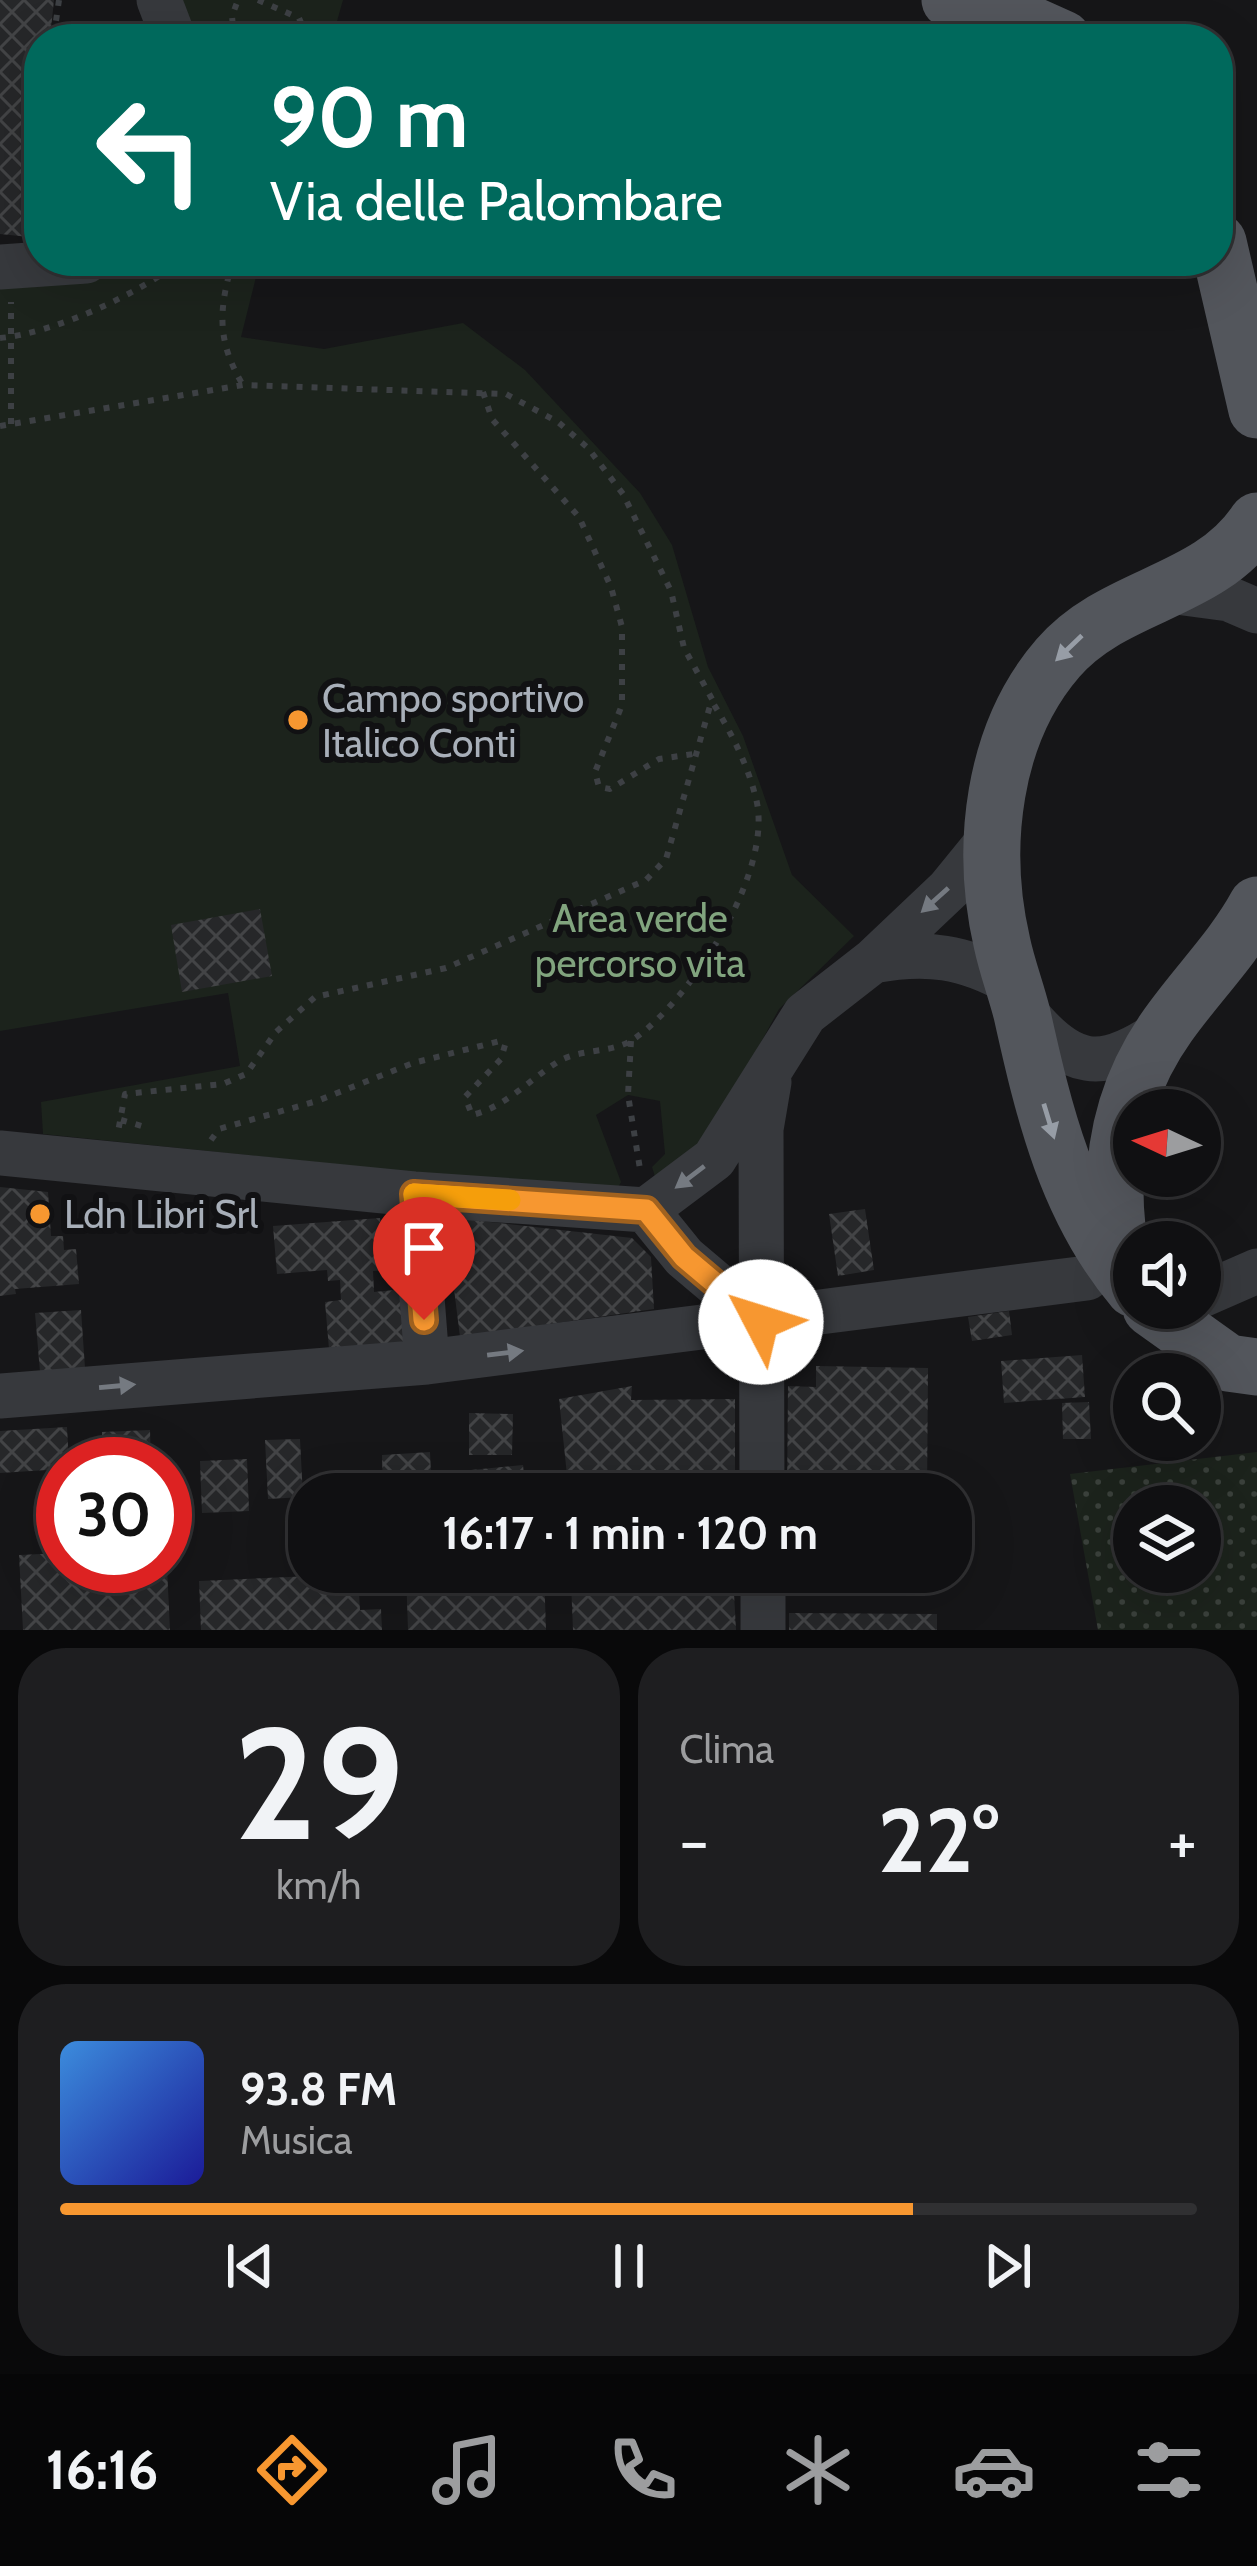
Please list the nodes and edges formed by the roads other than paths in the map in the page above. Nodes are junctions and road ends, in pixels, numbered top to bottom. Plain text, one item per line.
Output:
1 (950, 0) edge
2 (1028, 24) edge
3 (1226, 276) edge
4 (1257, 410) edge
5 (1257, 521) edge
6 (1168, 591) junction
7 (1257, 611) edge
8 (993, 835) junction
9 (1248, 930) edge
10 (873, 961) junction
11 (1017, 995) junction
12 (1166, 1028) junction
13 (772, 1067) junction
14 (0, 1153) edge
15 (414, 1194) junction
16 (646, 1210) junction
17 (1122, 1221) edge
18 (1113, 1255) edge
19 (684, 1257) junction
20 (1257, 1271) edge
21 (1221, 1279) edge
22 (1113, 1298) edge
23 (761, 1322) junction
24 (1186, 1329) edge
25 (698, 1330) junction
26 (427, 1362) junction
27 (1257, 1367) edge
28 (0, 1396) edge
29 (763, 1473) edge
30 (763, 1593) edge
31 (763, 1630) edge

1 - 2 main road
3 - 4 main road
5 - 6 main road
6 - 7 street
6 -> 8 main road
8 -> 10 street
8 - 11 main road
9 - 12 main road
10 - 11 street
10 - 13 street
11 - 12 street
11 -> 18 main road
12 - 17 main road
13 -> 16 street
13 - 23 street
14 - 15 street
15 - 16 street
15 - 26 street
16 - 19 street
19 - 23 street
19 - 25 street
20 - 21 street
22 - 23 street
23 - 25 street
23 - 29 street
24 - 27 main road
26 -> 25 street
28 -> 26 street
30 - 31 street

